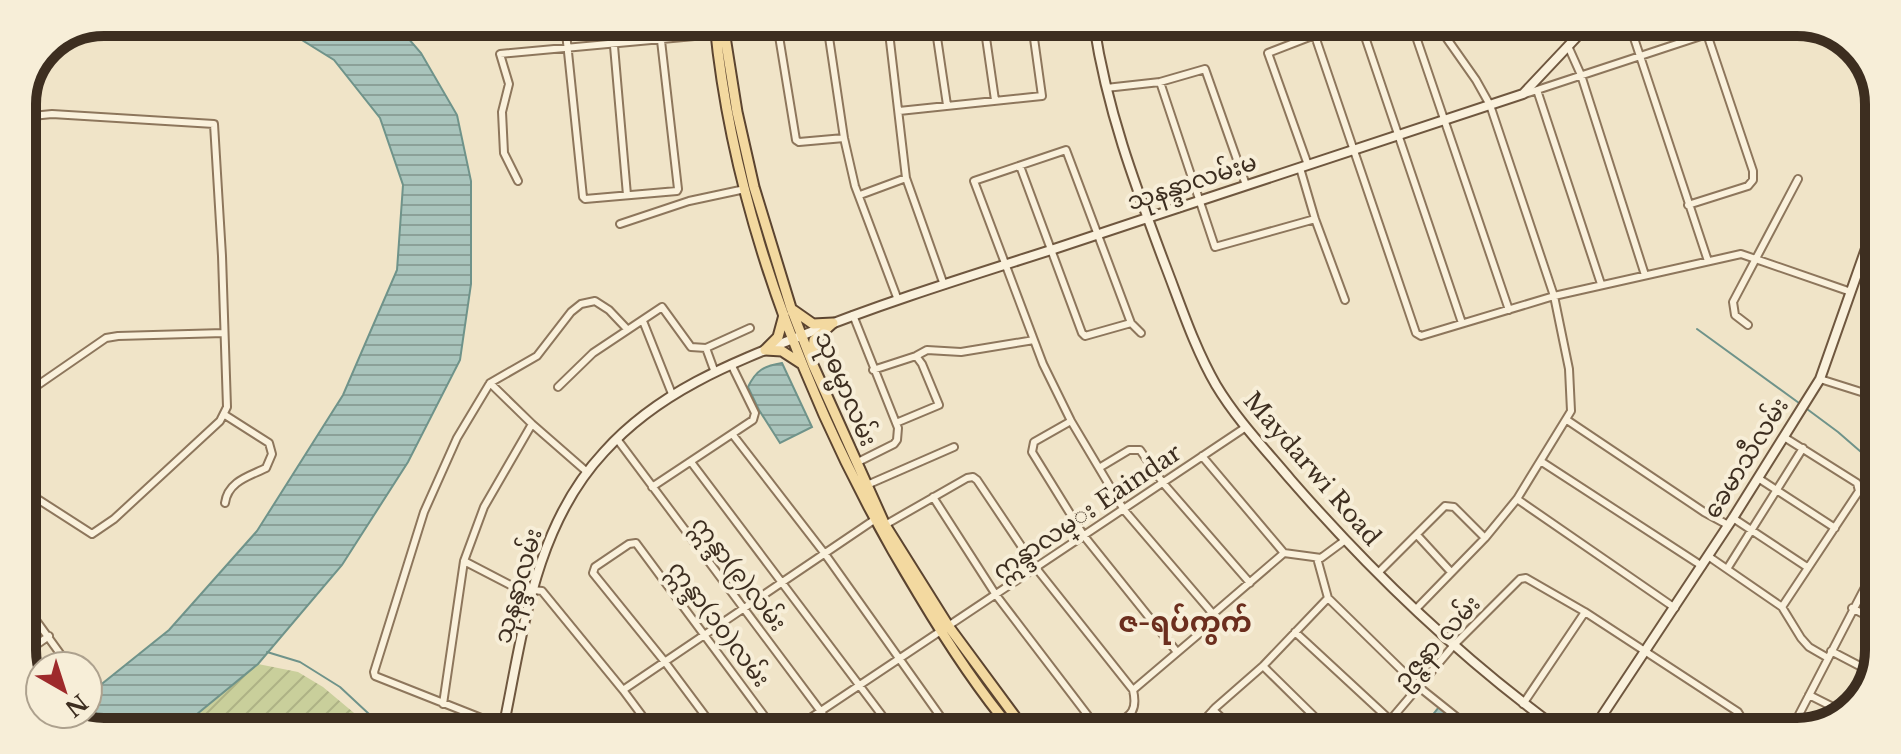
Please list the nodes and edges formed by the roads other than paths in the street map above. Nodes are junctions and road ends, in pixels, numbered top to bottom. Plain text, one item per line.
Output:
1 (567, 36) edge
2 (613, 36) edge
3 (661, 36) edge
4 (678, 36) edge
5 (720, 36) edge
6 (721, 36) edge
7 (779, 36) edge
8 (830, 36) edge
9 (890, 36) edge
10 (937, 36) edge
11 (986, 36) edge
12 (1034, 36) edge
13 (1096, 36) edge
14 (1365, 36) edge
15 (1416, 36) edge
16 (1445, 36) edge
17 (1578, 36) edge
18 (1633, 36) edge
19 (1701, 36) edge
20 (1708, 36) edge
21 (661, 39) junction
22 (614, 43) junction
23 (1568, 46) junction
24 (568, 47) junction
25 (1640, 55) junction
26 (1581, 75) junction
27 (1160, 82) junction
28 (1104, 89) junction
29 (1537, 90) junction
30 (1523, 94) junction
31 (995, 100) junction
32 (947, 105) junction
33 (1490, 105) junction
34 (899, 111) junction
35 (36, 116) edge
36 (1445, 120) junction
37 (1398, 135) junction
38 (844, 138) junction
39 (1354, 150) junction
40 (1020, 166) junction
41 (1304, 166) junction
42 (906, 178) junction
43 (1798, 179) dead end
44 (518, 181) dead end
45 (1246, 185) junction
46 (745, 189) junction
47 (627, 195) junction
48 (860, 195) junction
49 (1201, 200) junction
50 (1688, 205) junction
51 (1148, 218) junction
52 (1315, 219) junction
53 (620, 224) dead end
54 (1096, 235) junction
55 (764, 236) junction
56 (1051, 250) junction
57 (1756, 258) junction
58 (1865, 260) edge
59 (1708, 261) junction
60 (1004, 265) junction
61 (1645, 275) junction
62 (1601, 284) junction
63 (944, 285) junction
64 (1851, 292) junction
65 (1554, 296) junction
66 (898, 300) junction
67 (1345, 300) dead end
68 (788, 310) junction
69 (1509, 310) junction
70 (853, 315) junction
71 (643, 321) junction
72 (833, 323) junction
73 (1131, 323) junction
74 (1462, 323) junction
75 (1748, 325) dead end
76 (750, 328) dead end
77 (627, 329) junction
78 (224, 333) junction
79 (1141, 333) dead end
80 (798, 337) junction
81 (1034, 340) junction
82 (706, 348) junction
83 (765, 350) junction
84 (916, 356) junction
85 (731, 364) junction
86 (809, 366) junction
87 (714, 370) junction
88 (873, 370) junction
89 (1820, 379) junction
90 (490, 383) junction
91 (36, 386) edge
92 (558, 387) dead end
93 (1865, 393) edge
94 (672, 394) junction
95 (225, 415) junction
96 (1567, 420) junction
97 (1071, 421) junction
98 (896, 423) junction
99 (532, 424) junction
100 (1246, 427) junction
101 (733, 435) junction
102 (1784, 437) junction
103 (617, 439) junction
104 (954, 447) dead end
105 (1803, 448) junction
106 (1202, 456) junction
107 (691, 462) junction
108 (1542, 462) junction
109 (856, 463) junction
110 (1099, 468) junction
111 (587, 472) junction
112 (1758, 478) junction
113 (1163, 483) junction
114 (867, 485) junction
115 (652, 487) junction
116 (1777, 490) junction
117 (933, 497) junction
118 (36, 498) edge
119 (1517, 499) junction
120 (225, 503) dead end
121 (1124, 510) junction
122 (874, 520) junction
123 (1731, 521) junction
124 (885, 525) junction
125 (1835, 528) junction
126 (1752, 530) junction
127 (1417, 535) junction
128 (1084, 536) junction
129 (1485, 538) junction
130 (1344, 541) junction
131 (1284, 553) junction
132 (825, 554) junction
133 (1708, 556) junction
134 (1317, 558) junction
135 (464, 561) junction
136 (1702, 566) junction
137 (1807, 567) junction
138 (1036, 568) junction
139 (1727, 569) junction
140 (1451, 572) junction
141 (1378, 573) junction
142 (783, 582) junction
143 (1250, 583) junction
144 (1865, 585) edge
145 (532, 590) junction
146 (996, 595) junction
147 (1328, 598) junction
148 (1782, 607) junction
149 (744, 608) junction
150 (1675, 608) junction
151 (1852, 608) junction
152 (1416, 609) junction
153 (1585, 612) junction
154 (1213, 614) junction
155 (1865, 615) edge
156 (36, 619) edge
157 (945, 630) junction
158 (1295, 632) junction
159 (705, 635) junction
160 (49, 636) junction
161 (36, 645) edge
162 (1454, 645) junction
163 (58, 650) edge
164 (1177, 652) junction
165 (1645, 653) junction
166 (1829, 655) junction
167 (901, 659) junction
168 (665, 662) junction
169 (1263, 666) junction
170 (1862, 669) edge
171 (861, 685) junction
172 (1419, 687) junction
173 (623, 690) junction
174 (1133, 690) junction
175 (1809, 695) junction
176 (443, 704) junction
177 (1523, 704) junction
178 (1833, 707) edge
179 (1213, 710) junction
180 (822, 711) junction
181 (478, 718) edge
182 (505, 718) edge
183 (644, 718) edge
184 (707, 718) edge
185 (766, 718) edge
186 (811, 718) edge
187 (827, 718) edge
188 (884, 718) edge
189 (942, 718) edge
190 (1004, 718) edge
191 (1015, 718) edge
192 (1090, 718) edge
193 (1124, 718) edge
194 (1206, 718) edge
195 (1222, 718) edge
196 (1316, 718) edge
197 (1385, 718) edge
198 (1392, 718) edge
199 (1458, 718) edge
200 (1543, 718) edge
201 (1601, 718) edge
202 (1741, 718) edge
203 (1797, 718) edge

1 - 24 street
2 - 22 street
3 - 21 street
4 - 21 street
5 - 46 main road, သုဓမ္မာလမ်း
6 - 55 main road, သုဓမ္မာလမ်း
7 - 38 street
8 - 38 street
9 - 34 street
10 - 32 street
11 - 31 street
12 - 31 street
13 - 28 street, Maydarwi Road
14 - 37 street
15 - 36 street
16 - 33 street
17 - 23 street
18 - 25 street
19 - 25 street
20 - 50 street
21 - 22 street
21 - 47 street
22 - 24 street
22 - 47 street
23 - 26 street
23 - 30 street
24 - 44 street
24 - 47 street
25 - 26 street
25 - 50 street
26 - 29 street
26 - 61 street
27 - 28 street
27 - 45 street
27 - 49 street
28 - 51 street, Maydarwi Road
29 - 30 street
29 - 62 street
30 - 33 street, သုနန္ဒာလမ်းမ
31 - 32 street
32 - 34 street
33 - 36 street, သုနန္ဒာလမ်းမ
33 - 65 street
34 - 42 street
35 - 78 street
36 - 37 street, သုနန္ဒာလမ်းမ
36 - 69 street
37 - 39 street, သုနန္ဒာလမ်းမ
37 - 74 street
38 - 48 street
39 - 41 street, သုနန္ဒာလမ်းမ
39 - 41 street
39 - 74 street
40 - 54 street
40 - 56 street
40 - 60 street
41 - 45 street, သုနန္ဒာလမ်းမ
41 - 52 street
42 - 48 street
42 - 63 street
43 - 57 street
45 - 49 street, သုနန္ဒာလမ်းမ
46 - 53 street
46 - 55 main road, သုဓမ္မာလမ်း
48 - 66 street
49 - 51 street, သုနန္ဒာလမ်းမ
49 - 52 street
50 - 59 street
51 - 54 street, သုနန္ဒာလမ်းမ
51 - 100 street, Maydarwi Road
52 - 67 street
54 - 56 street, သုနန္ဒာလမ်းမ
54 - 73 street
55 - 68 main road, သုဓမ္မာလမ်း
56 - 60 street, သုနန္ဒာလမ်းမ
56 - 73 street
57 - 59 street
57 - 64 street
57 - 75 street
58 - 64 street, ခေမာသီလမ်း
59 - 61 street
60 - 63 street, သုနန္ဒာလမ်းမ
60 - 81 street
61 - 62 street
62 - 65 street
63 - 66 street, သုနန္ဒာလမ်းမ
64 - 89 street, ခေမာသီလမ်း
65 - 69 street
65 - 96 street
66 - 70 street, သုနန္ဒာလမ်းမ
68 - 72 main road
68 - 80 main road, သုဓမ္မာလမ်း
68 - 83 main road
69 - 74 street
70 - 72 street, သုနန္ဒာလမ်းမ
70 - 88 street
71 - 77 street
71 - 82 street
71 - 94 street
72 - 80 street, သုနန္ဒာလမ်း
72 - 86 main road
73 - 79 street
76 - 82 street
77 - 90 street
77 - 92 street
78 - 91 street
78 - 95 street
80 - 83 street, သုနန္ဒာလမ်း
80 - 86 main road, သုဓမ္မာလမ်း
81 - 84 street
81 - 97 street
82 - 87 street
83 - 85 street, သုနန္ဒာလမ်း
83 - 86 main road
84 - 88 street
84 - 98 street
85 - 87 street, သုနန္ဒာလမ်း
85 - 101 street
86 - 109 main road, သုဓမ္မာလမ်း
86 - 122 main road, သုဓမ္မာလမ်း
87 - 94 street, သုနန္ဒာလမ်း
88 - 98 street
89 - 93 street
89 - 102 street, ခေမာသီလမ်း
90 - 99 street
90 - 176 street
94 - 103 street, သုနန္ဒာလမ်း
95 - 118 street
95 - 120 street
96 - 108 street
96 - 123 street
97 - 110 street
97 - 128 street
98 - 109 street
99 - 111 street
99 - 135 street
100 - 106 street, ဣန္ဒာလမ္း Eaindar
100 - 130 street, Maydarwi Road
101 - 107 street
101 - 132 street
102 - 105 street
102 - 112 street, ခေမာသီလမ်း
103 - 111 street, သုနန္ဒာလမ်း
103 - 115 street, ဣန္ဒာ(၉)လမ်း
104 - 114 street
105 - 116 street
105 - 125 street
106 - 113 street, ဣန္ဒာလမ္း Eaindar
106 - 131 street
107 - 115 street
107 - 142 street
108 - 119 street
108 - 136 street
109 - 114 main road, သုဓမ္မာလမ်း
110 - 113 street
110 - 121 street
111 - 145 street, သုနန္ဒာလမ်း
112 - 116 street
112 - 123 street, ခေမာသီလမ်း
113 - 121 street, ဣန္ဒာလမ္း Eaindar
113 - 143 street
114 - 124 main road, သုဓမ္မာလမ်း
115 - 149 street, ဣန္ဒာ(၉)လမ်း
116 - 125 street
116 - 126 street
117 - 124 street
117 - 138 street
117 - 146 street
119 - 129 street
119 - 150 street
121 - 128 street, ဣန္ဒာလမ္း Eaindar
121 - 154 street
122 - 132 street
122 - 157 main road, သုဓမ္မာလမ်း
123 - 126 street
123 - 133 street, ခေမာသီလမ်း
124 - 157 main road, သုဓမ္မာလမ်း
125 - 137 street
126 - 137 street
126 - 139 street
127 - 129 street
127 - 140 street
127 - 141 street
128 - 138 street, ဣန္ဒာလမ္း Eaindar
128 - 164 street
129 - 140 street
130 - 134 street
130 - 141 street, Maydarwi Road
131 - 134 street
131 - 143 street
132 - 142 street
132 - 167 street
133 - 136 street, ခေမာသီလမ်း
133 - 139 street
134 - 147 street
135 - 145 street
135 - 176 street
136 - 150 street, ခေမာသီလမ်း
137 - 148 street
138 - 146 street, ဣန္ဒာလမ္း Eaindar
138 - 174 street
139 - 148 street
140 - 152 street
141 - 152 street, Maydarwi Road
142 - 149 street
142 - 171 street
143 - 154 street
144 - 151 street
145 - 173 street
145 - 182 street, သုနန္ဒာလမ်း
146 - 157 street, ဣန္ဒာလမ္း Eaindar
146 - 192 street
147 - 158 street
147 - 172 street
148 - 166 street
149 - 159 street
149 - 180 street, ဣန္ဒာ(၉)လမ်း
150 - 165 street, ခေမာသီလမ်း
151 - 155 street
151 - 166 street
152 - 162 street, Maydarwi Road
153 - 162 street, ဥဇ္ဇနာ လမ်း
153 - 165 street
153 - 177 street
154 - 164 street
156 - 160 street
157 - 167 street, ဣန္ဒာလမ္း Eaindar
157 - 190 main road, သုဓမ္မာလမ်း
157 - 191 main road, သုဓမ္မာလမ်း
158 - 169 street
158 - 197 street
159 - 168 street
159 - 168 street, ဣန္ဒာ(၁၀)လမ်း
159 - 185 street, ဣန္ဒာ(၁၀)လမ်း
160 - 161 street
160 - 163 street
162 - 172 street, ဥဇ္ဇနာ လမ်း
162 - 177 street, Maydarwi Road
164 - 174 street
165 - 201 street, ခေမာသီလမ်း
165 - 202 street
166 - 170 street
166 - 175 street
167 - 171 street, ဣန္ဒာလမ္း Eaindar
167 - 189 street
168 - 173 street
168 - 184 street
169 - 179 street
169 - 196 street
171 - 180 street, ဣန္ဒာလမ္း Eaindar
171 - 188 street
172 - 198 street, ဥဇ္ဇနာ လမ်း
172 - 199 street
173 - 183 street
174 - 193 street
175 - 178 street
175 - 203 street
176 - 181 street
177 - 200 street, Maydarwi Road
179 - 194 street
179 - 195 street
180 - 186 street, ဣန္ဒာလမ္း Eaindar
180 - 187 street, ဣန္ဒာ(၉)လမ်း

